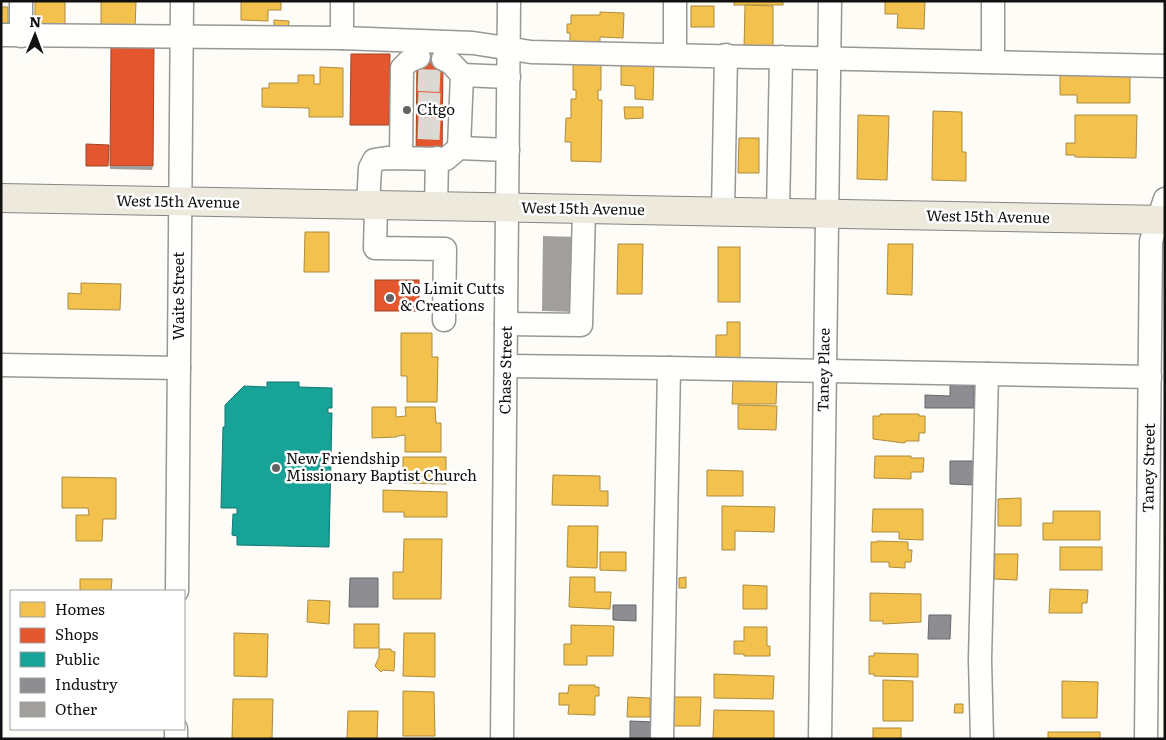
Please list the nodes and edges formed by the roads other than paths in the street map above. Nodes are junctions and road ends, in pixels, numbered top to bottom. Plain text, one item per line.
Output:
1 (21, 1) edge
2 (182, 1) edge
3 (342, 1) edge
4 (510, 1) edge
5 (675, 1) edge
6 (830, 1) edge
7 (993, 1) edge
8 (11, 35) edge
9 (182, 37) junction
10 (342, 38) junction
11 (509, 48) junction
12 (675, 54) junction
13 (726, 55) junction
14 (781, 57) junction
15 (419, 58) tunnel mouth
16 (830, 58) junction
17 (443, 59) dead end
18 (992, 62) junction
19 (1165, 66) edge
20 (509, 77) junction
21 (455, 79) junction
22 (454, 135) junction
23 (508, 150) junction
24 (401, 158) junction
25 (437, 158) junction
26 (1, 198) edge
27 (180, 202) junction
28 (372, 206) junction
29 (436, 207) junction
30 (508, 208) junction
31 (584, 210) junction
32 (723, 212) junction
33 (778, 213) junction
34 (1163, 213) edge
35 (828, 214) junction
36 (444, 320) dead end
37 (506, 324) junction
38 (1, 365) edge
39 (506, 366) junction
40 (179, 368) junction
41 (668, 368) junction
42 (824, 370) junction
43 (987, 374) junction
44 (1150, 377) junction
45 (177, 590) edge
46 (502, 739) edge
47 (662, 739) edge
48 (820, 739) edge
49 (982, 739) edge
50 (1146, 739) edge

1 - 8 street
2 - 9 street, Waite Street
3 - 10 street
4 - 11 street, Chase Street
5 - 12 street
6 - 16 street, Taney Place
7 - 18 street
8 - 9 street
9 - 10 street
9 - 27 street, Waite Street
10 - 11 street
11 - 12 street
11 - 20 street, Chase Street
12 - 13 street
13 - 14 street
13 - 32 street
14 - 16 street
14 - 33 street
15 - 24 street
16 - 18 street
16 - 35 street, Taney Place
17 - 21 street
18 - 19 street
20 - 21 street
20 - 23 street, Chase Street
21 - 22 street
22 - 23 street
22 - 25 street
23 - 30 street, Chase Street
24 - 25 street
24 - 28 street
25 - 29 street
26 - 27 main road, West 15th Avenue
27 - 28 main road, West 15th Avenue
27 - 40 street, Waite Street
28 - 29 main road, West 15th Avenue
28 - 36 street
29 - 30 main road, West 15th Avenue
30 - 31 main road, West 15th Avenue
30 - 37 street, Chase Street
31 - 32 main road, West 15th Avenue
31 - 37 street
32 - 33 main road, West 15th Avenue
33 - 35 main road, West 15th Avenue
34 - 35 main road, West 15th Avenue
34 - 44 street, Taney Street
35 - 42 street, Taney Place
37 - 39 street, Chase Street
38 - 40 street
39 - 41 street
39 - 46 street, Chase Street
40 - 45 street, Waite Street
41 - 42 street
41 - 47 street
42 - 43 street
42 - 48 street, Taney Place
43 - 44 street
43 - 49 street
44 - 50 street, Taney Street

